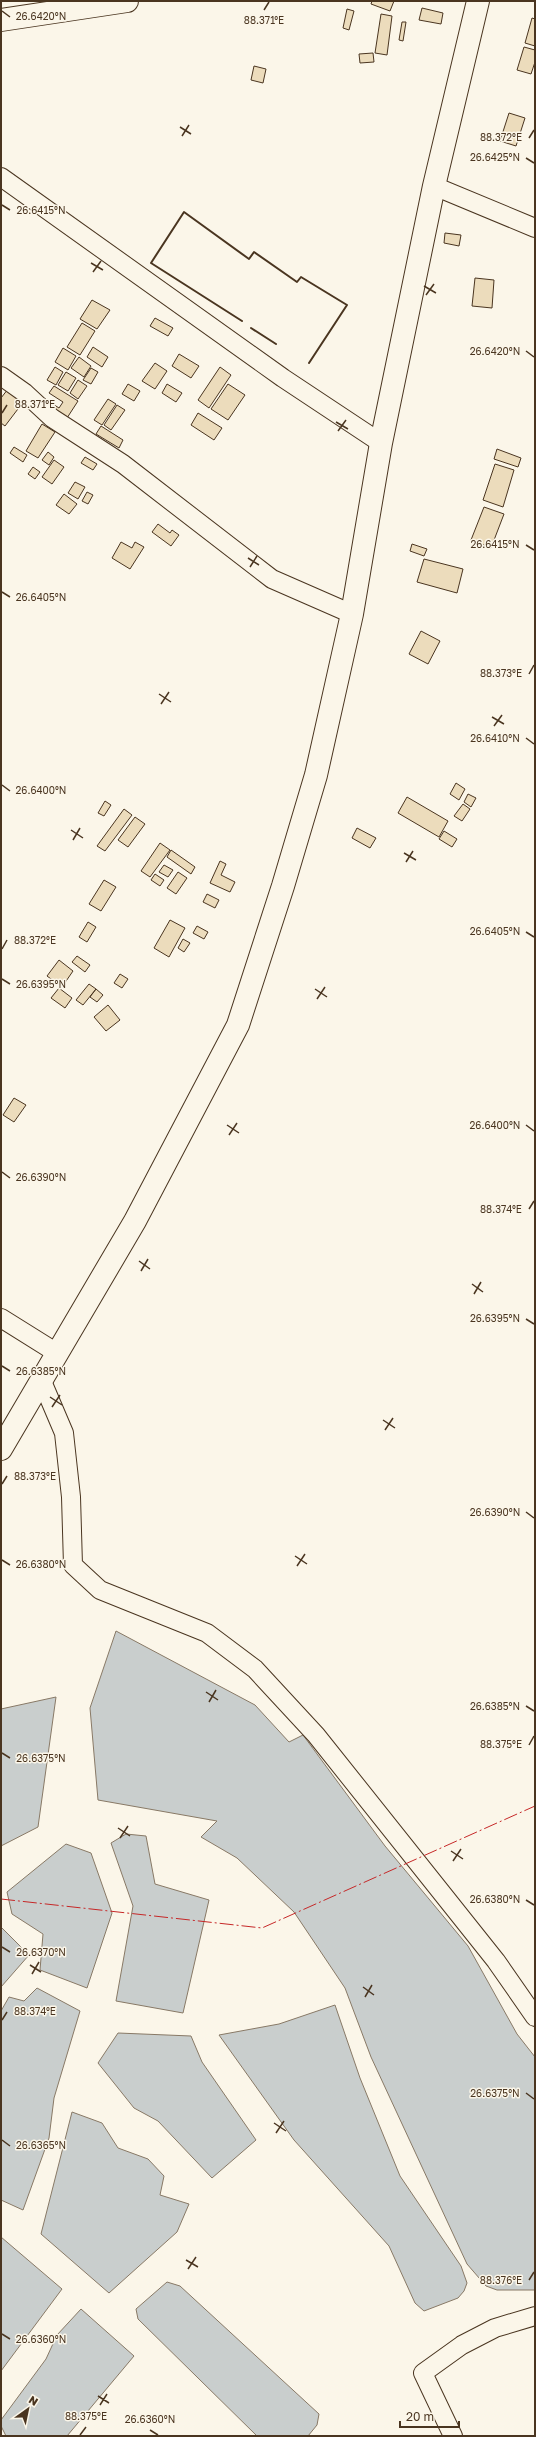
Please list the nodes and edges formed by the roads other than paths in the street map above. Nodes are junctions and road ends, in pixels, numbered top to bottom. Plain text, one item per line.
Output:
1 (127, 1) edge
2 (478, 1) edge
3 (1, 20) edge
4 (1, 177) edge
5 (434, 186) junction
6 (535, 228) edge
7 (1, 376) edge
8 (381, 443) junction
9 (352, 614) junction
10 (1, 1318) edge
11 (57, 1353) junction
12 (41, 1379) junction
13 (1, 1449) edge
14 (535, 2017) edge
15 (535, 2316) edge
16 (453, 2436) edge

1 - 3 main road
2 - 5 main road
4 - 8 street
5 - 6 street
5 - 8 main road
7 - 9 street
8 - 9 main road
9 - 11 main road
10 - 11 street
11 - 12 main road
12 - 13 main road
12 - 14 street
15 - 16 street

